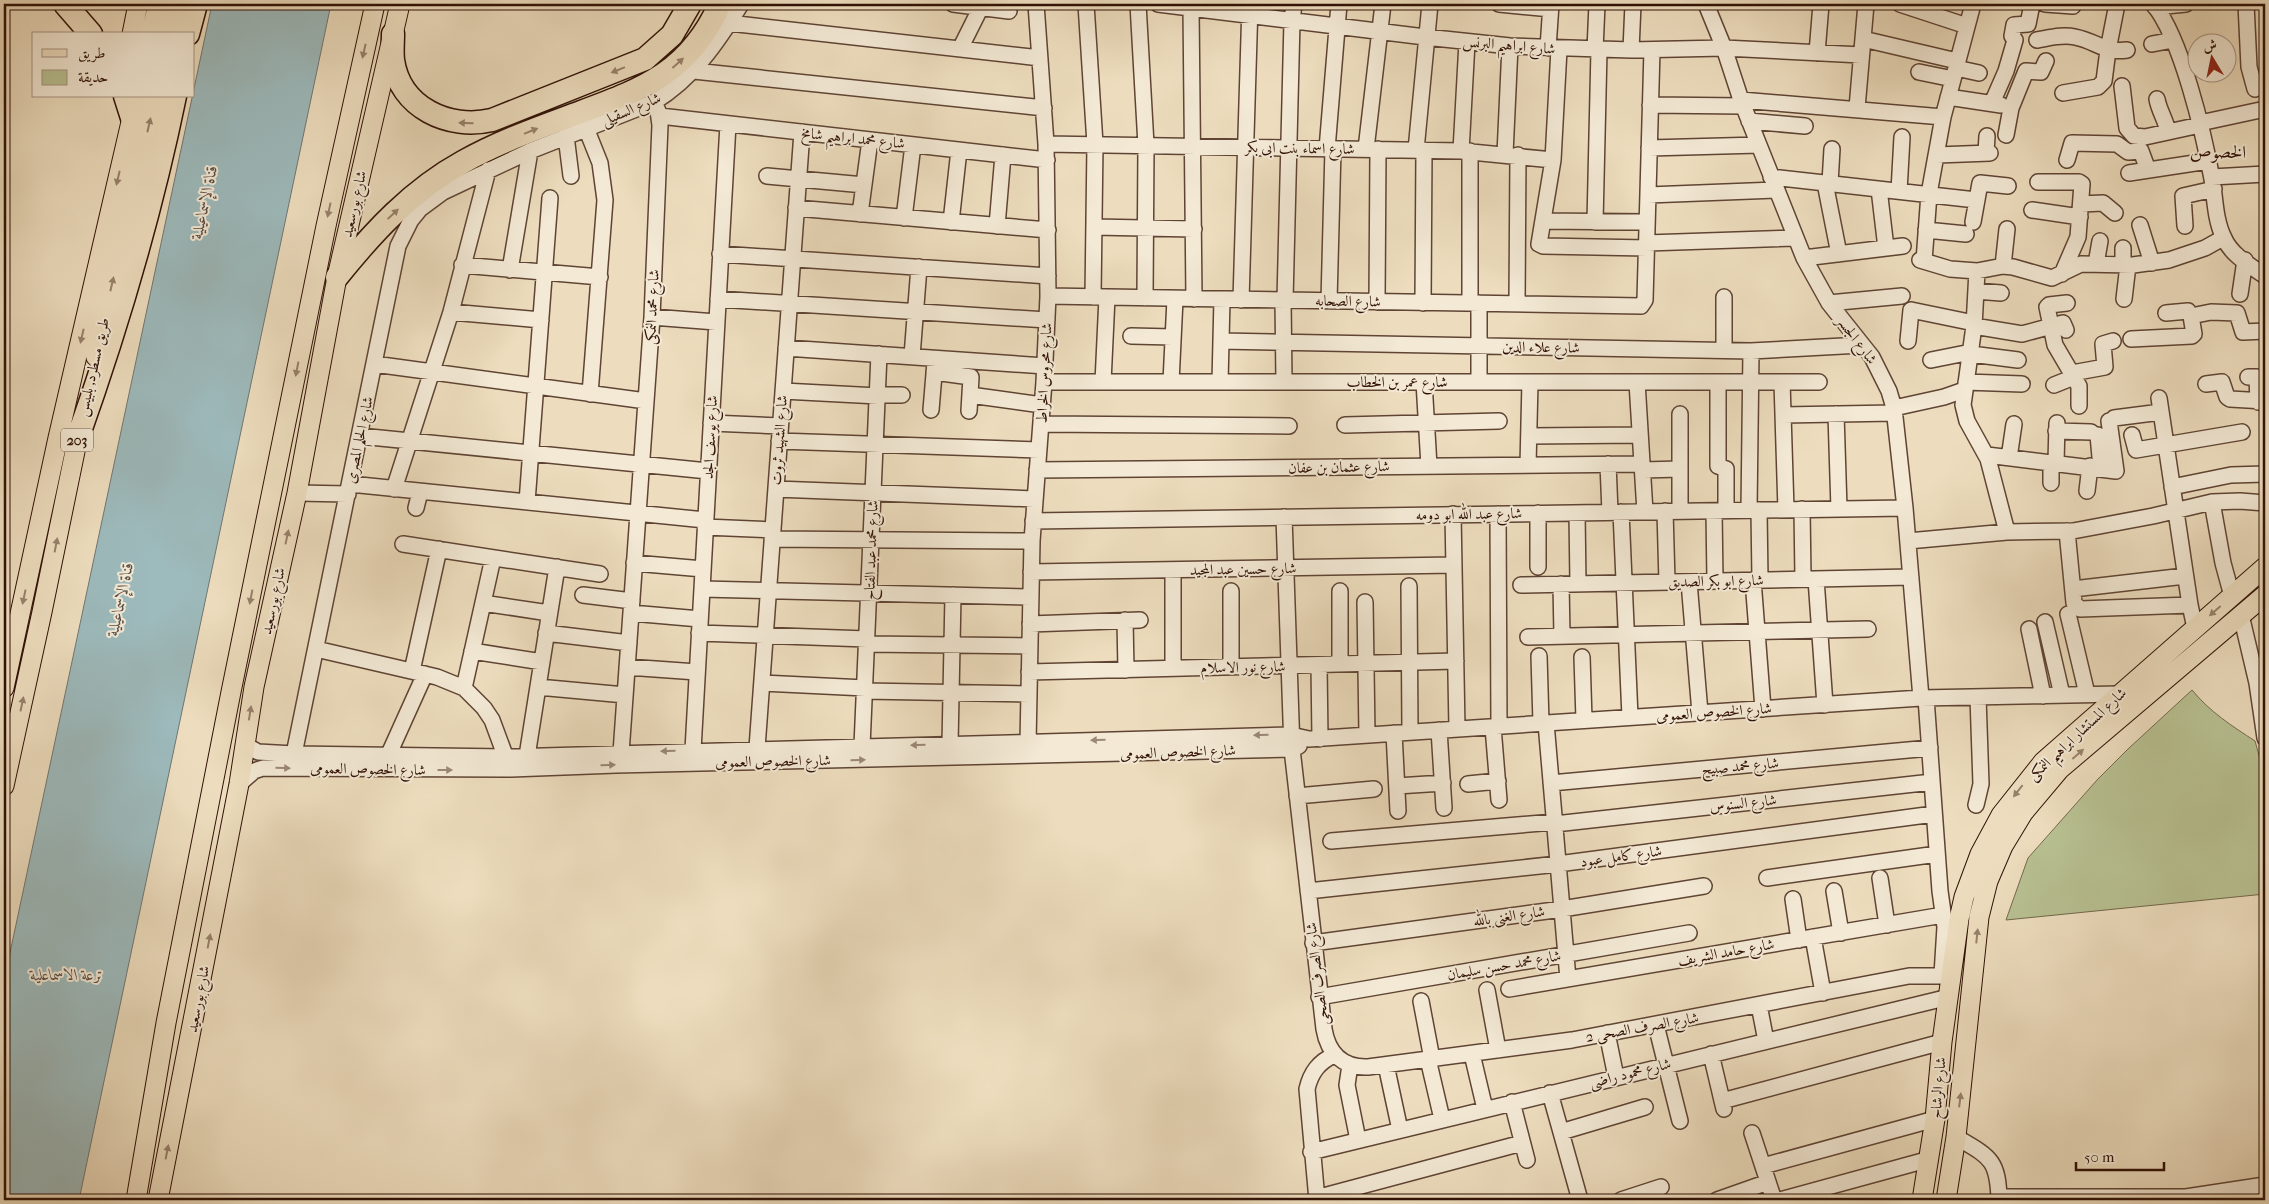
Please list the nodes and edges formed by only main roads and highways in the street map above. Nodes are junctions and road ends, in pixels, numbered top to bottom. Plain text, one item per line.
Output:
1 (66, 4) edge
2 (138, 4) edge
3 (158, 4) edge
4 (175, 4) edge
5 (375, 4) edge
6 (400, 4) edge
7 (690, 4) edge
8 (724, 14) edge
9 (89, 32) edge
10 (132, 32) edge
11 (151, 32) edge
12 (169, 32) edge
13 (393, 34) junction
14 (176, 98) edge
15 (137, 100) edge
16 (337, 277) junction
17 (77, 440) junction
18 (2265, 567) edge
19 (2265, 595) edge
20 (4, 688) edge
21 (4, 786) edge
22 (1947, 976) joint
23 (1973, 985) joint
24 (1923, 1195) edge
25 (1947, 1197) edge
26 (136, 1200) edge
27 (158, 1200) edge

1 - 9 highway
2 - 10 main road
3 - 11 main road
4 - 12 main road
5 -> 26 main road, شارع بورسعيد
6 - 13 main road, شارع بورسعيد
7 -> 13 highway
16 -> 8 highway
13 - 16 main road, شارع بورسعيد
14 - 17 highway
17 -> 15 main road, طريق مسطرد, بلبيس / 203
15 -> 20 main road, طريق مسطرد, بلبيس / 203
27 -> 16 main road, شارع بورسعيد
21 -> 17 main road, طريق مسطرد, بلبيس / 203
18 -> 22 main road, شارع المستشار ابراهيم النمكى
23 -> 19 main road, شارع المستشار ابراهيم النمكى
22 - 24 main road, شارع الرشاح
25 -> 23 main road, شارع الرشاح
24 - 25 main road

